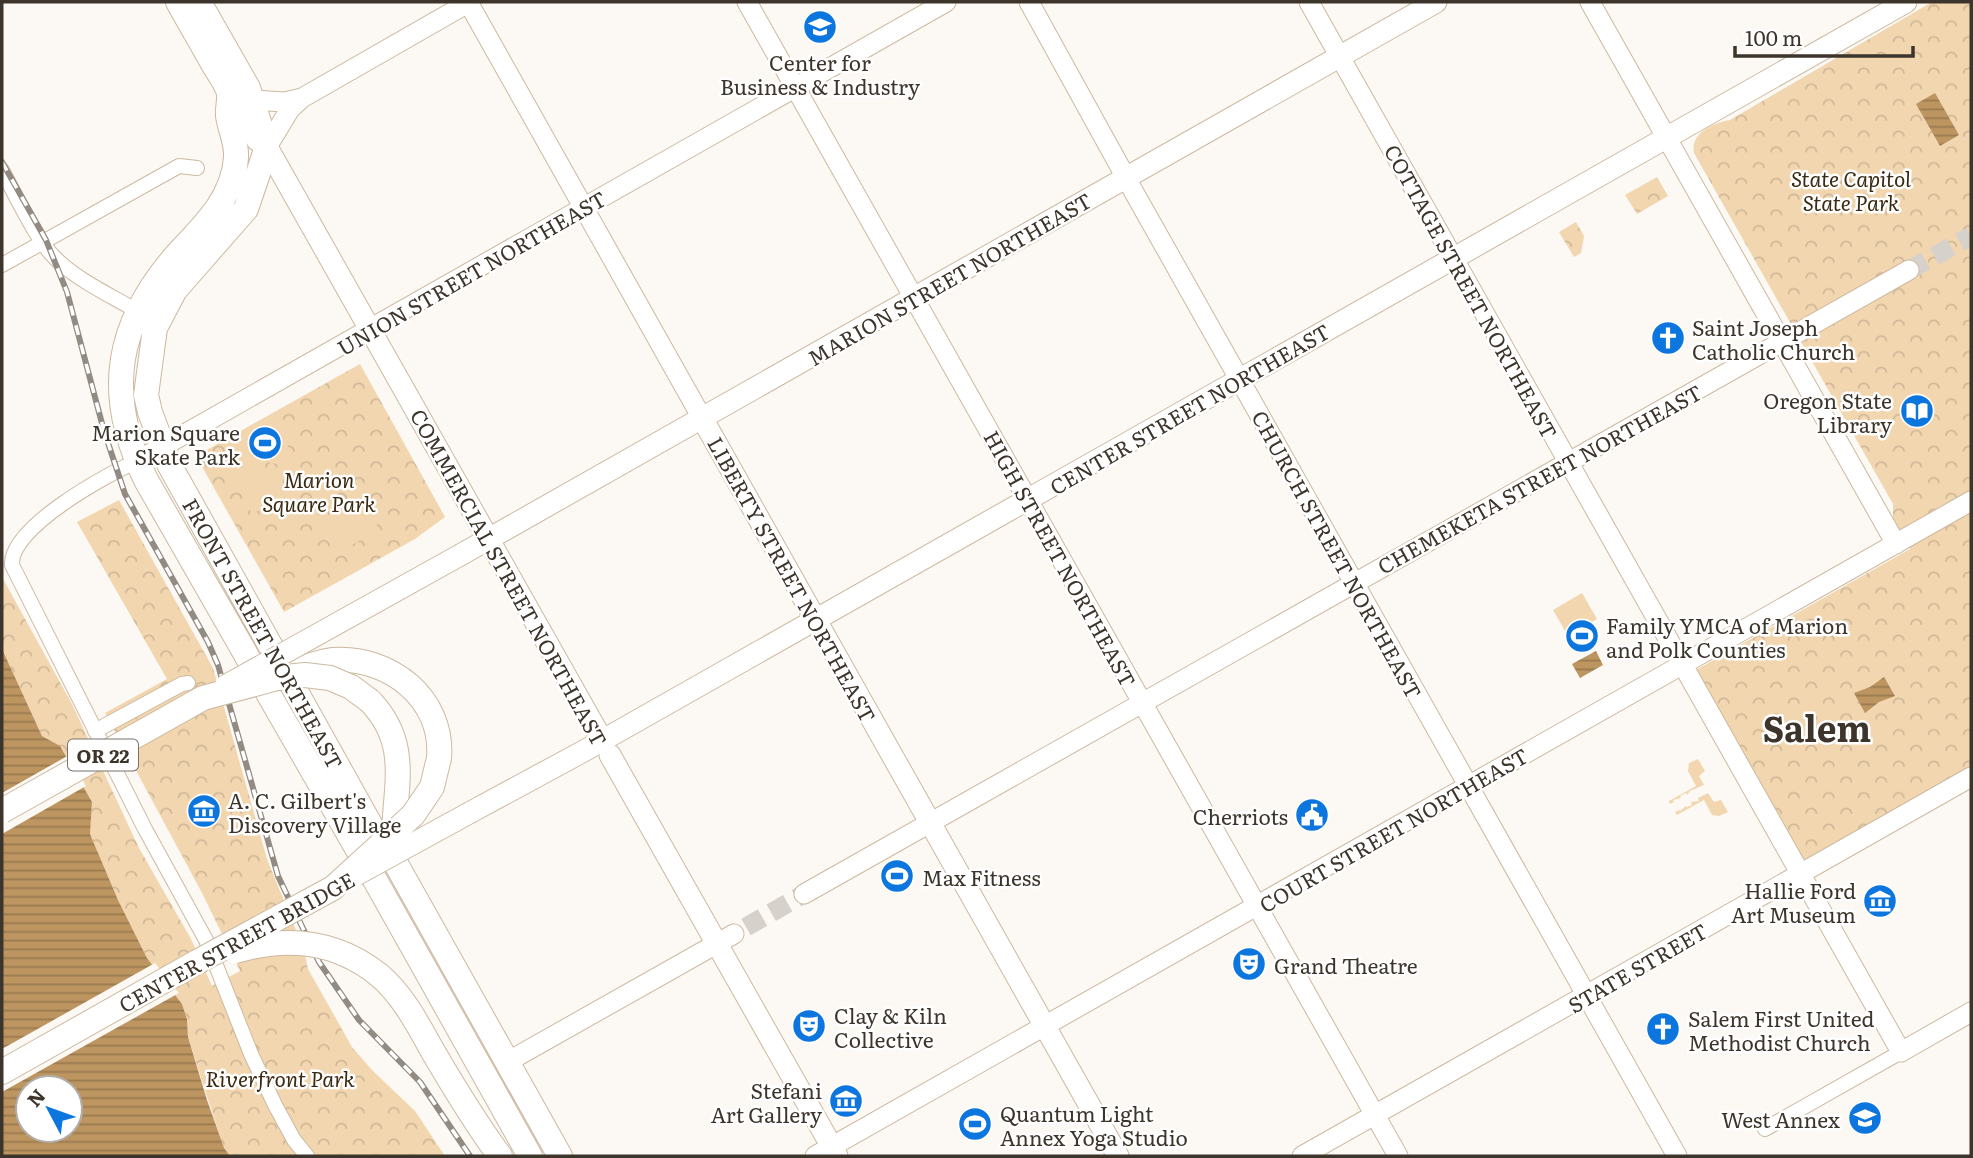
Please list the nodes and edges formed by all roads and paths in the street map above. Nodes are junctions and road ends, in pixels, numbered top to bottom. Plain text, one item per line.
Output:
1 (178, 2) edge
2 (199, 2) edge
3 (469, 2) edge
4 (747, 2) edge
5 (946, 2) edge
6 (1030, 2) edge
7 (1309, 2) edge
8 (1437, 2) edge
9 (1590, 2) edge
10 (1906, 2) edge
11 (1879, 8) edge
12 (1340, 57) junction
13 (796, 88) junction
14 (241, 96) junction
15 (302, 98) junction
16 (1667, 137) junction
17 (267, 147) junction
18 (198, 168) dead end
19 (2, 170) edge
20 (1126, 178) junction
21 (583, 208) junction
22 (43, 242) junction
23 (1453, 258) junction
24 (2, 265) edge
25 (1909, 270) tunnel mouth
26 (914, 298) junction
27 (137, 311) junction
28 (370, 329) junction
29 (1782, 342) junction
30 (151, 347) junction
31 (1239, 379) junction
32 (702, 418) junction
33 (162, 447) junction
34 (136, 461) junction
35 (1568, 461) junction
36 (1028, 499) junction
37 (1971, 501) edge
38 (489, 539) junction
39 (1896, 544) junction
40 (1354, 583) junction
41 (816, 620) junction
42 (1683, 664) junction
43 (287, 676) junction
44 (196, 690) junction
45 (1142, 703) junction
46 (95, 732) junction
47 (606, 748) junction
48 (1971, 777) edge
49 (1469, 786) junction
50 (2, 811) edge
51 (471, 811) joint
52 (930, 823) junction
53 (395, 862) junction
54 (1801, 873) junction
55 (333, 888) junction
56 (804, 894) tunnel mouth
57 (1257, 906) junction
58 (1269, 928) junction
59 (1217, 929) junction
60 (732, 935) junction
61 (197, 962) junction
62 (1586, 995) junction
63 (1971, 1012) edge
64 (1045, 1026) junction
65 (1901, 1052) junction
66 (508, 1062) junction
67 (2, 1072) edge
68 (1375, 1115) junction
69 (1765, 1129) dead end
70 (828, 1153) edge
71 (307, 1156) edge
72 (500, 1156) edge
73 (530, 1156) edge
74 (561, 1156) edge
75 (1118, 1156) edge
76 (1302, 1156) edge
77 (1398, 1156) edge
78 (1677, 1156) edge

1 - 14 highway
2 - 14 highway
3 - 15 main road
3 - 21 main road, LIBERTY STREET NORTHEAST
4 - 13 main road, HIGH STREET NORTHEAST
5 - 13 main road, UNION STREET NORTHEAST
6 - 20 main road, CHURCH STREET NORTHEAST
7 - 12 main road, COTTAGE STREET NORTHEAST
8 - 12 main road, MARION STREET NORTHEAST
9 - 16 main road
10 - 11 main road, CENTER STREET NORTHEAST
11 - 16 main road, CENTER STREET NORTHEAST
12 - 20 main road, MARION STREET NORTHEAST
12 - 23 main road, COTTAGE STREET NORTHEAST
13 - 21 main road, UNION STREET NORTHEAST
13 - 26 main road, HIGH STREET NORTHEAST
14 - 15 main road
14 - 17 highway
14 - 27 highway, FRONT STREET NORTHEAST
15 - 17 main road
16 - 23 main road, CENTER STREET NORTHEAST
16 - 29 main road
17 - 28 main road, COMMERCIAL STREET NORTHEAST
17 - 30 highway, FRONT STREET NORTHEAST
18 - 22 street
19 - 22 street
20 - 26 main road, MARION STREET NORTHEAST
20 - 31 main road, CHURCH STREET NORTHEAST
21 - 28 main road, UNION STREET NORTHEAST
21 - 32 main road, LIBERTY STREET NORTHEAST
22 - 24 street
22 - 27 street
23 - 31 main road, CENTER STREET NORTHEAST
23 - 35 main road, COTTAGE STREET NORTHEAST
25 - 29 main road, CHEMEKETA STREET NORTHEAST
26 - 32 main road, MARION STREET NORTHEAST
26 - 36 main road, HIGH STREET NORTHEAST
27 - 30 highway
27 - 34 highway, FRONT STREET NORTHEAST
28 - 33 main road, UNION STREET NORTHEAST
28 - 38 main road, COMMERCIAL STREET NORTHEAST
29 - 35 main road, CHEMEKETA STREET NORTHEAST
29 - 39 main road
30 - 33 highway, FRONT STREET NORTHEAST
31 - 36 main road, CENTER STREET NORTHEAST
31 - 40 main road, CHURCH STREET NORTHEAST
32 - 38 main road, MARION STREET NORTHEAST
32 - 41 main road, LIBERTY STREET NORTHEAST
33 - 34 main road, UNION STREET NORTHEAST
33 - 43 highway, FRONT STREET NORTHEAST
34 - 46 street, UNION STREET NORTHEAST
34 - 73 highway, FRONT STREET NORTHEAST
35 - 40 main road, CHEMEKETA STREET NORTHEAST
35 - 42 main road, COTTAGE STREET NORTHEAST
36 - 41 main road, CENTER STREET NORTHEAST
36 - 45 main road, HIGH STREET NORTHEAST
37 - 39 main road, COURT STREET NORTHEAST
38 - 44 main road, MARION STREET NORTHEAST, bridge
38 - 47 main road, COMMERCIAL STREET NORTHEAST
39 - 42 main road, COURT STREET NORTHEAST
40 - 45 main road, CHEMEKETA STREET NORTHEAST
40 - 49 main road, CHURCH STREET NORTHEAST
41 - 47 main road, CENTER STREET NORTHEAST
41 - 52 main road, LIBERTY STREET NORTHEAST
42 - 49 main road, COURT STREET NORTHEAST
42 - 54 main road, COTTAGE STREET NORTHEAST
43 - 53 highway, FRONT STREET NORTHEAST
43 - 55 highway, bridge
44 - 46 street
44 - 50 highway, OR 22, bridge
44 - 53 highway, OR 22, bridge
45 - 52 main road, CHEMEKETA STREET NORTHEAST
45 - 57 main road, HIGH STREET NORTHEAST
46 - 71 street
47 - 51 main road, CENTER STREET NORTHEAST
47 - 60 main road, COMMERCIAL STREET NORTHEAST
48 - 54 main road, STATE STREET
49 - 57 main road, COURT STREET NORTHEAST
49 - 62 main road, CHURCH STREET NORTHEAST
51 - 55 main road, CENTER STREET BRIDGE, bridge
52 - 56 main road, CHEMEKETA STREET NORTHEAST
52 - 64 main road, LIBERTY STREET NORTHEAST
53 - 66 highway, FRONT STREET NORTHEAST / OR 22
54 - 62 main road, STATE STREET
54 - 65 main road, COTTAGE STREET NORTHEAST
55 - 61 highway, CENTER STREET BRIDGE, bridge
57 - 58 main road, HIGH STREET NORTHEAST
57 - 59 main road, COURT STREET NORTHEAST
58 - 59 main road
58 - 68 main road, HIGH STREET NORTHEAST
59 - 64 main road, COURT STREET NORTHEAST
60 - 66 main road
60 - 70 main road, COMMERCIAL STREET NORTHEAST
61 - 67 highway, CENTER STREET BRIDGE
61 - 72 highway, bridge
62 - 68 main road, STATE STREET
62 - 78 main road, CHURCH STREET NORTHEAST
63 - 65 main road
64 - 70 main road, COURT STREET NORTHEAST
64 - 75 main road, LIBERTY STREET NORTHEAST
65 - 69 street
66 - 74 highway, FRONT STREET NORTHEAST / OR 22
68 - 76 main road, STATE STREET
68 - 77 main road, HIGH STREET NORTHEAST

